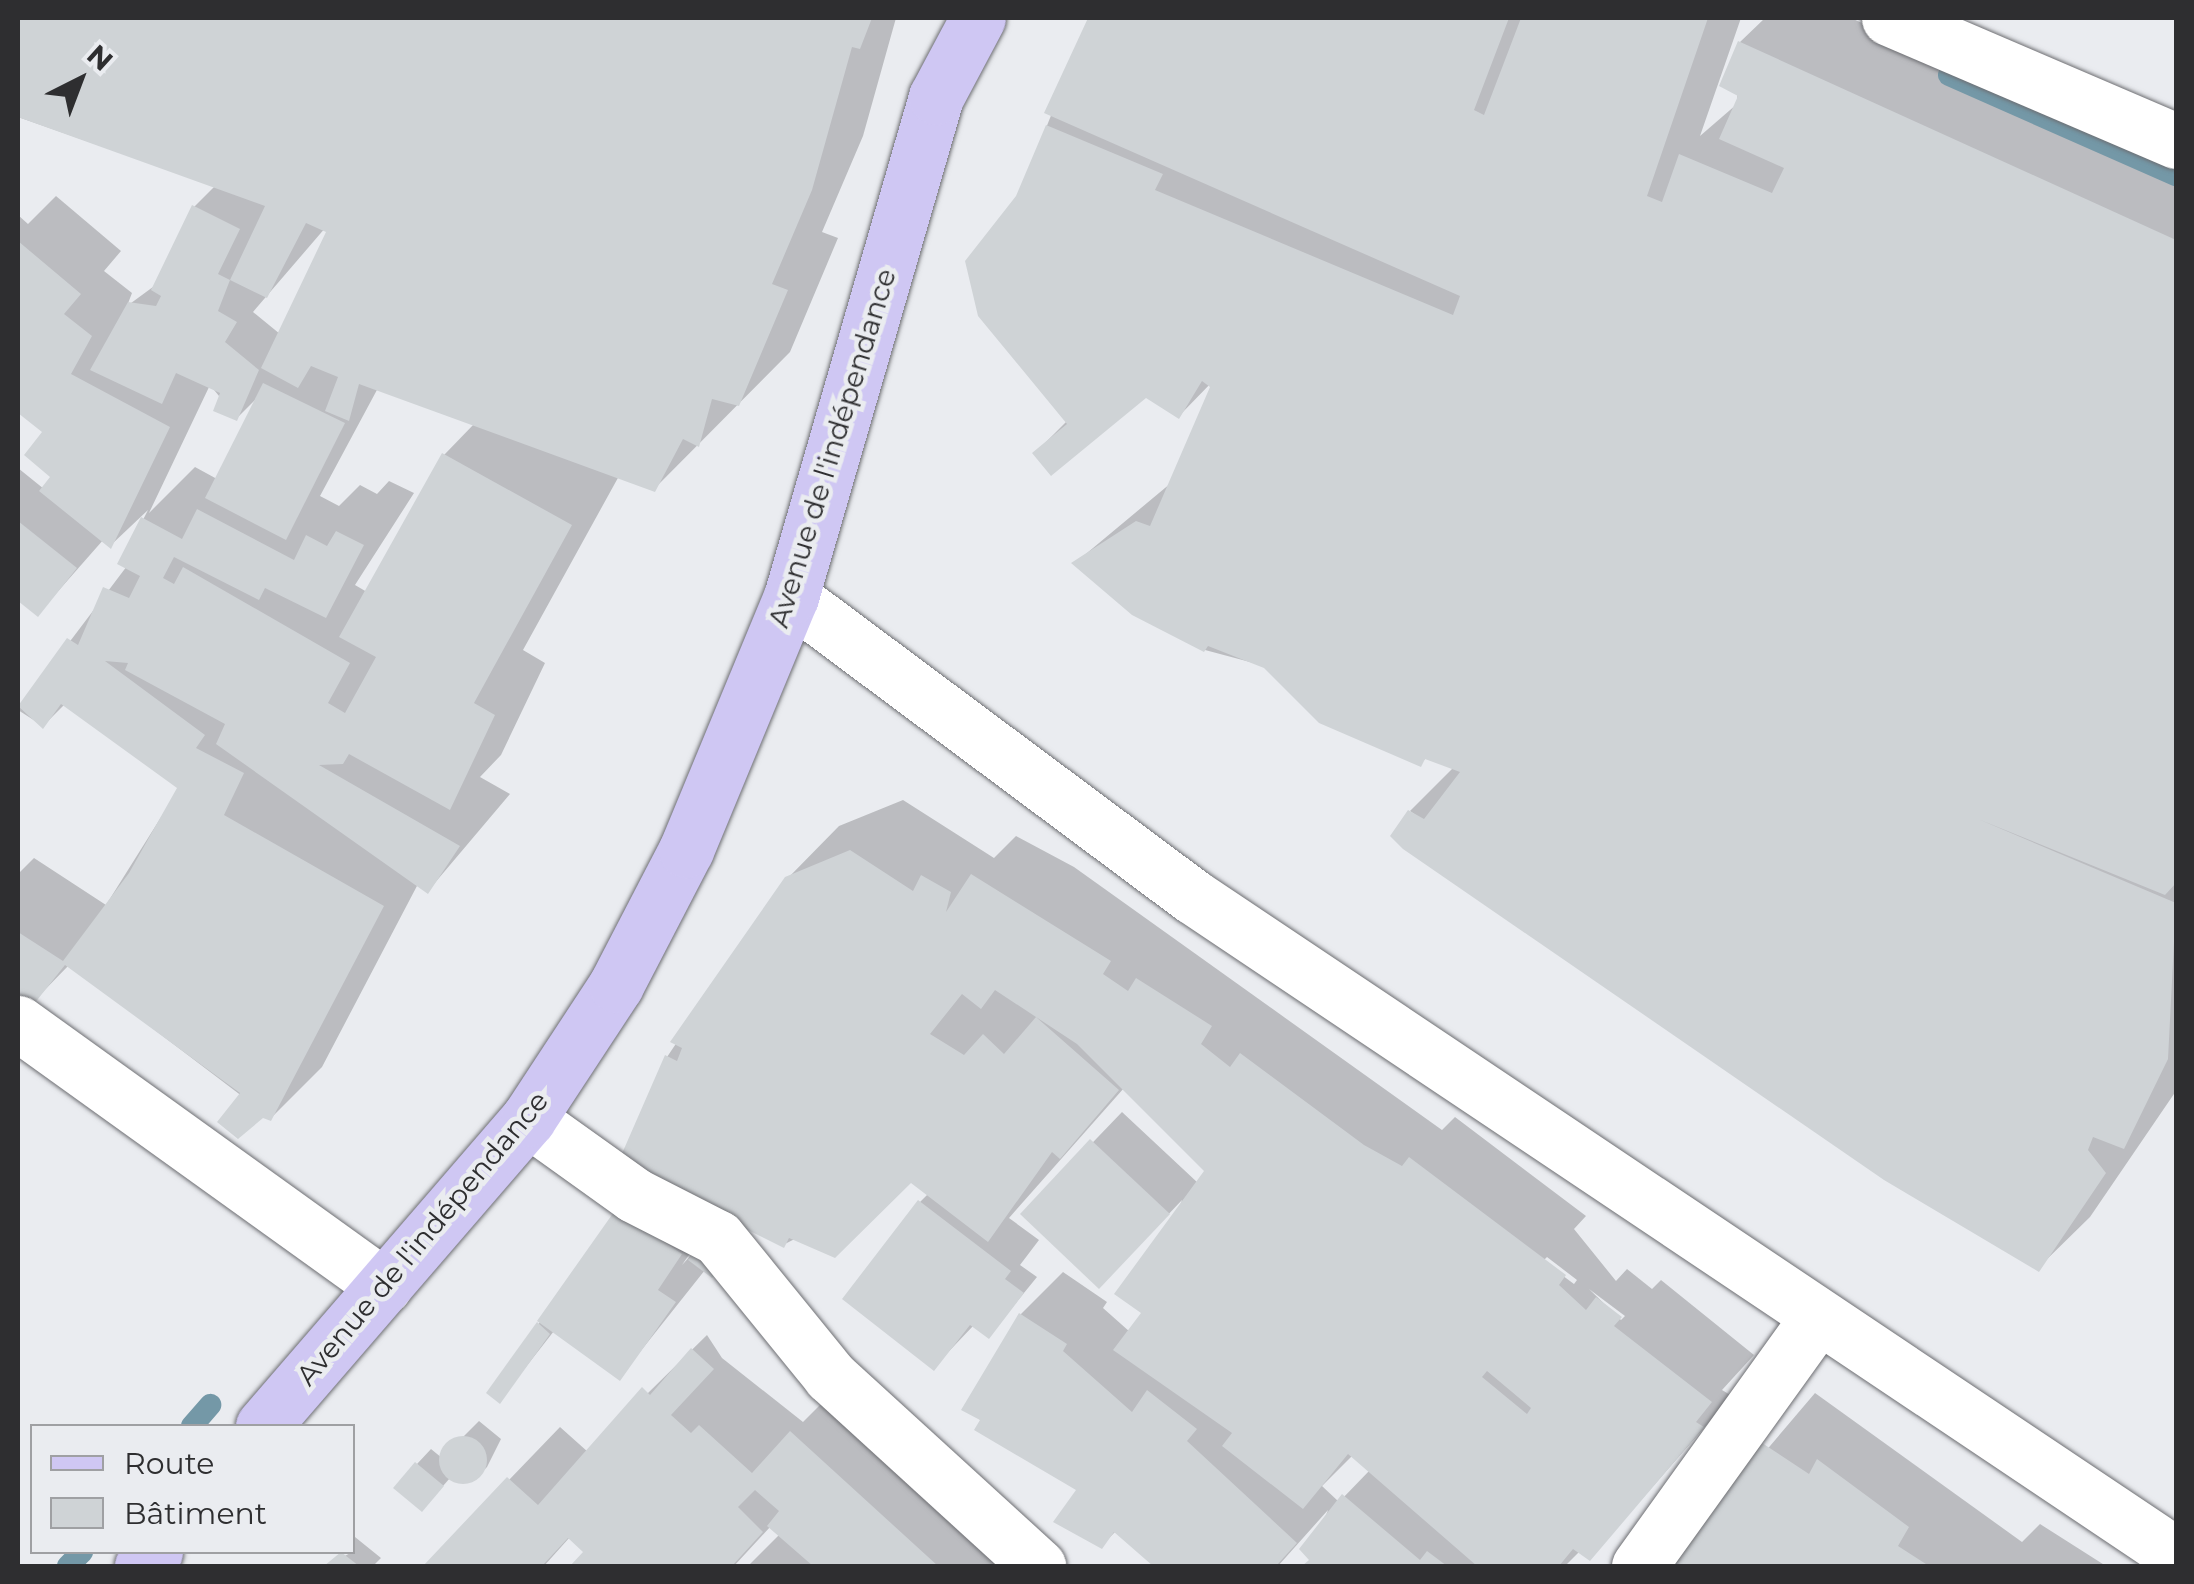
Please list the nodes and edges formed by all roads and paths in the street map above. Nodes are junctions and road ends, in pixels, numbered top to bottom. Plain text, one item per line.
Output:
1 (934, 18) edge
2 (978, 18) edge
3 (1890, 18) edge
4 (936, 97) junction
5 (2176, 141) edge
6 (791, 597) junction
7 (18, 1023) edge
8 (528, 1119) junction
9 (384, 1286) junction
10 (1818, 1318) junction
11 (265, 1424) edge
12 (2174, 1548) edge
13 (1038, 1566) edge
14 (1639, 1566) edge

1 - 4 main road
2 - 4 main road
3 - 5 street
4 - 6 main road, Avenue de l'indépendance
6 - 8 main road, Avenue de l'indépendance
6 - 10 street
7 - 9 street
8 - 9 main road, Avenue de l'indépendance
8 - 13 street
9 - 11 main road, Avenue de l'indépendance
10 - 12 street
10 - 14 street

